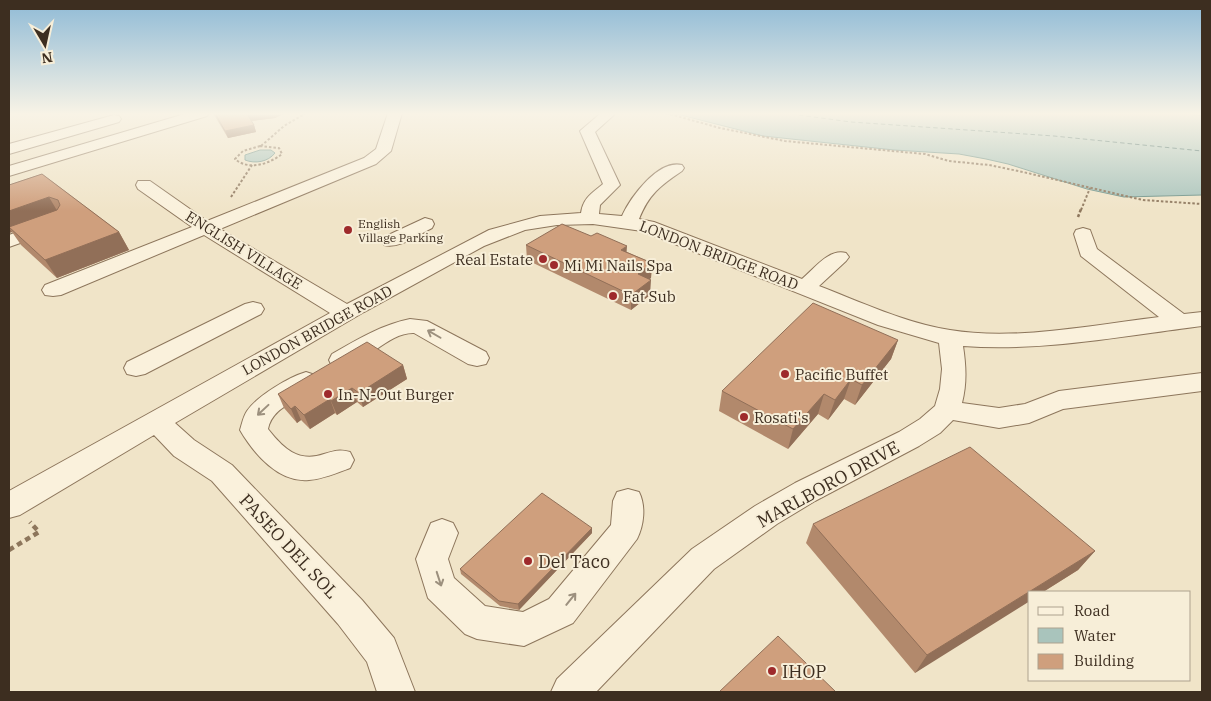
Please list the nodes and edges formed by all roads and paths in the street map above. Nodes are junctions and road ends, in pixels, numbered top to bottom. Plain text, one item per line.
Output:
1 (43, 146) edge
2 (93, 146) edge
3 (260, 146) joint
4 (385, 146) edge
5 (593, 146) edge
6 (836, 146) edge
7 (9, 156) edge
8 (58, 156) junction
9 (252, 165) junction
10 (676, 168) dead end
11 (16, 169) edge
12 (144, 185) dead end
13 (1090, 188) junction
14 (1202, 204) edge
15 (590, 219) junction
16 (60, 222) edge
17 (629, 222) junction
18 (201, 224) junction
19 (425, 224) dead end
20 (1083, 234) joint
21 (9, 241) edge
22 (391, 241) dead end
23 (839, 257) dead end
24 (805, 288) junction
25 (53, 290) dead end
26 (253, 309) dead end
27 (346, 314) junction
28 (1202, 319) edge
29 (1180, 322) junction
30 (950, 338) junction
31 (477, 358) dead end
32 (136, 368) dead end
33 (1202, 382) edge
34 (947, 410) junction
35 (156, 420) junction
36 (340, 460) dead end
37 (628, 501) dead end
38 (9, 506) edge
39 (442, 533) dead end
40 (396, 692) edge
41 (570, 692) edge

1 - 8 street
2 - 8 street
3 - 9 path
3 - 9 path
4 - 18 street
5 - 15 street
6 - 13 path
7 - 11 street
8 - 11 street
9 - 18 path
10 - 17 street
12 - 18 street, ENGLISH VILLAGE
13 - 14 path
13 - 20 path
15 - 17 street, LONDON BRIDGE ROAD
15 - 27 street, LONDON BRIDGE ROAD
16 - 21 street
17 - 24 street, LONDON BRIDGE ROAD
18 - 25 street
18 - 27 street, ENGLISH VILLAGE
19 - 22 street
20 - 29 street
23 - 24 lane
24 - 30 street, LONDON BRIDGE ROAD
26 - 32 street
27 - 35 street, LONDON BRIDGE ROAD
28 - 29 street, LONDON BRIDGE ROAD
29 - 30 street, LONDON BRIDGE ROAD
30 - 34 street
31 -> 36 street
33 - 34 street
34 - 41 street, MARLBORO DRIVE
35 - 38 street, LONDON BRIDGE ROAD
35 - 40 street, PASEO DEL SOL
39 -> 37 street

